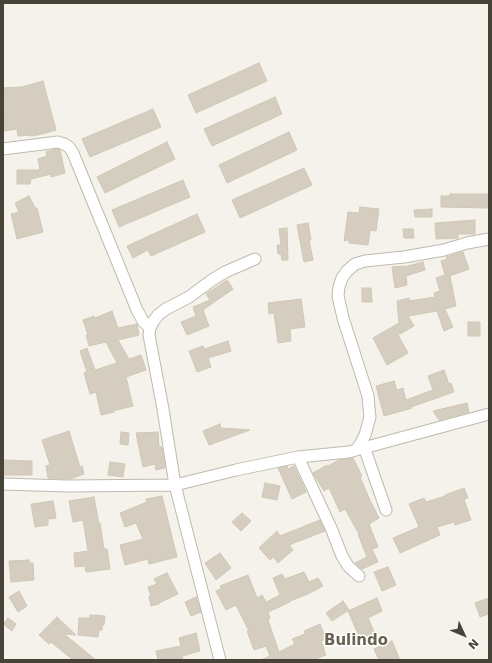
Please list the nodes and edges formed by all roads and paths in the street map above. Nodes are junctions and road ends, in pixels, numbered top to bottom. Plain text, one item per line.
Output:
1 (3, 148) edge
2 (489, 239) edge
3 (255, 259) dead end
4 (150, 328) junction
5 (489, 414) edge
6 (360, 448) junction
7 (298, 457) junction
8 (3, 484) edge
9 (175, 485) junction
10 (386, 510) dead end
11 (359, 576) dead end
12 (220, 660) edge

1 - 4 street
2 - 6 street
3 - 4 street
4 - 9 street
5 - 6 street
6 - 7 street
6 - 10 street
7 - 9 street
7 - 11 street
8 - 9 street
9 - 12 street

